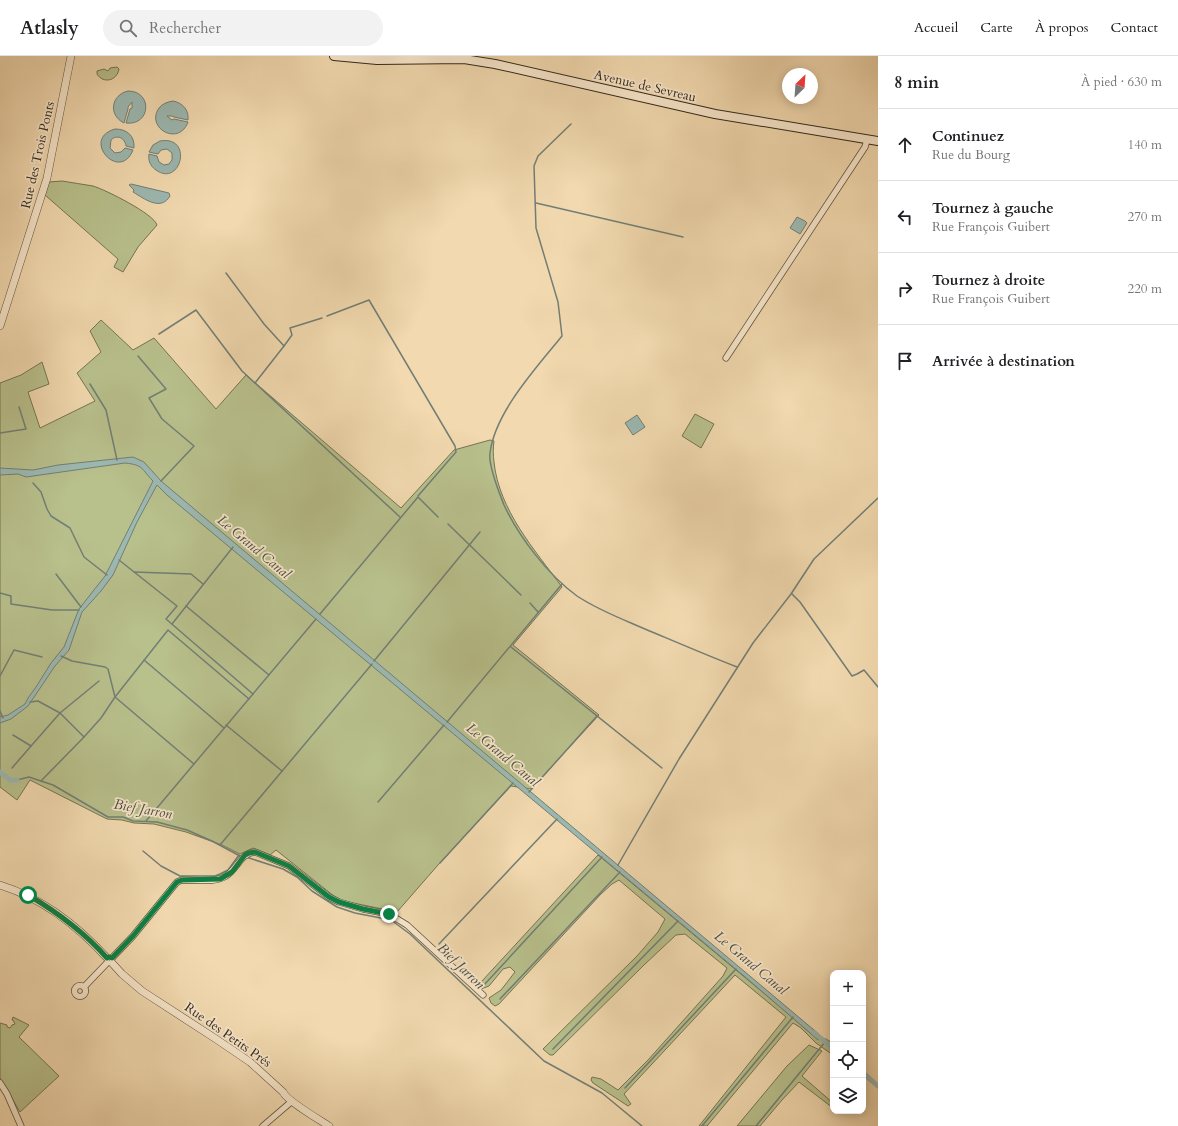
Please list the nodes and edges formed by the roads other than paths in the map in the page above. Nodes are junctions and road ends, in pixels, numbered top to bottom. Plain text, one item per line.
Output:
1 (71, 56) edge
2 (334, 56) edge
3 (867, 140) junction
4 (878, 141) edge
5 (0, 326) edge
6 (726, 358) dead end
7 (0, 886) edge
8 (110, 960) junction
9 (84, 987) dead end
10 (483, 996) dead end
11 (0, 1083) edge
12 (291, 1102) junction
13 (21, 1126) edge
14 (263, 1126) edge
15 (329, 1126) edge

1 - 5 street, Rue des Trois Ponts
2 - 3 main road, Avenue de Sevreau
3 - 4 main road, Avenue de Sevreau
3 - 6 street
7 - 8 street, Rue des Petits Prés
8 - 9 street
8 - 10 street
8 - 12 street, Rue des Petits Prés
11 - 13 street
12 - 14 street
12 - 15 street, Rue des Petits Prés

